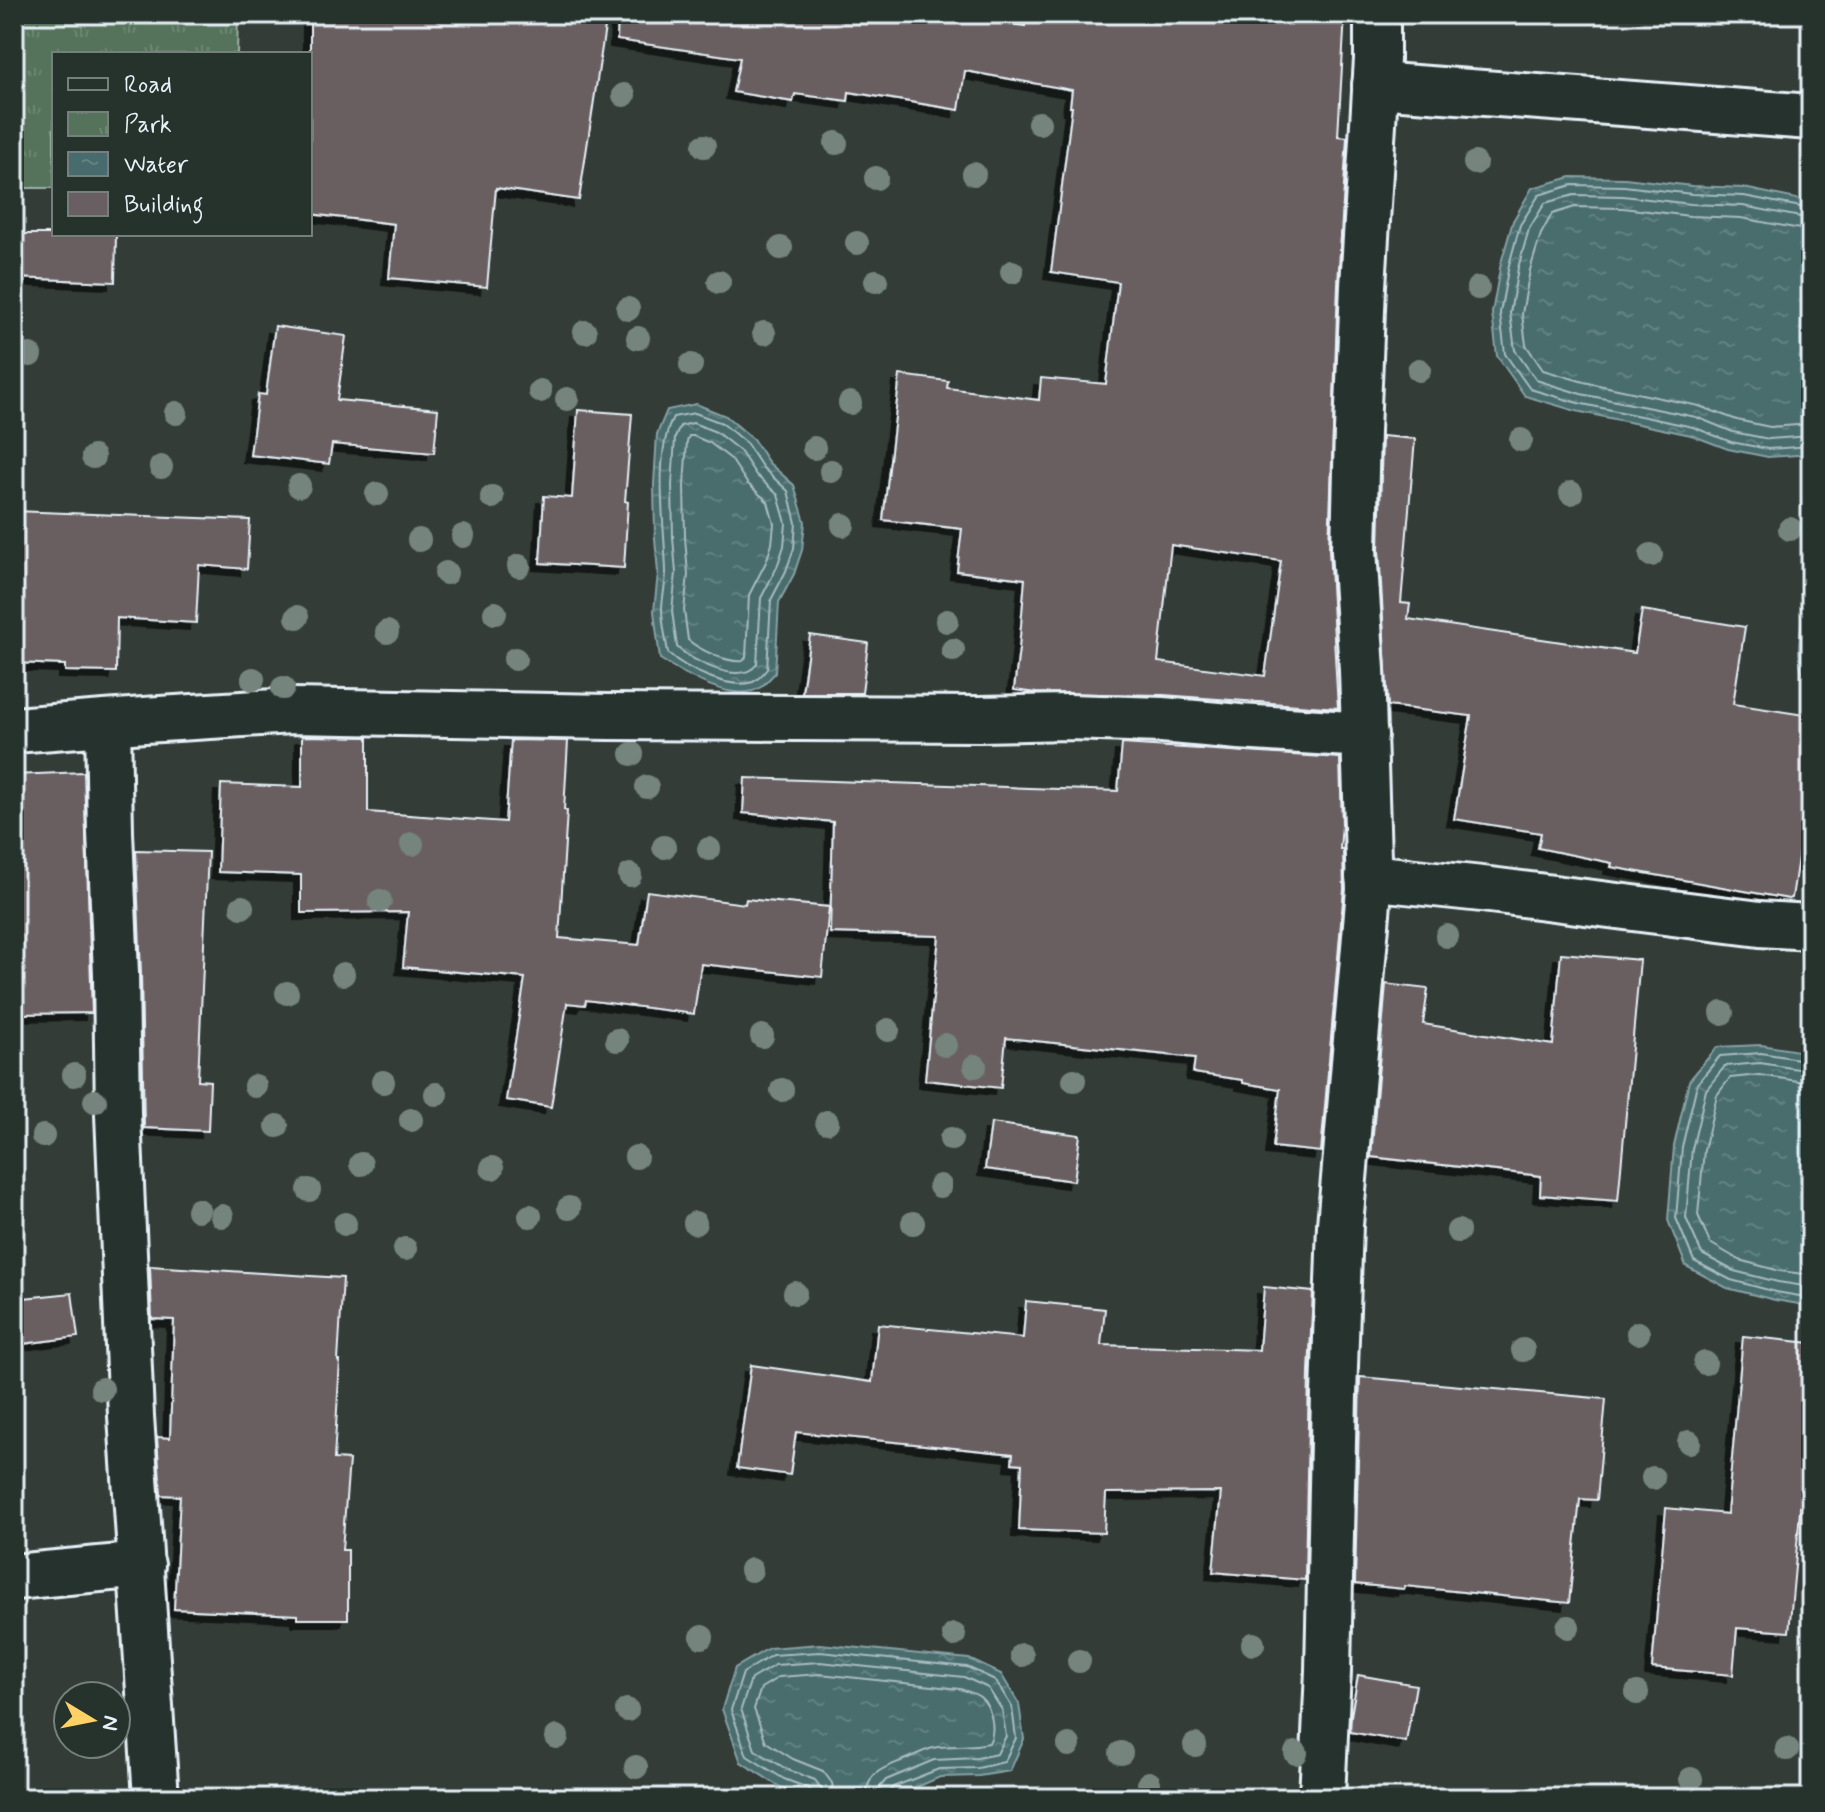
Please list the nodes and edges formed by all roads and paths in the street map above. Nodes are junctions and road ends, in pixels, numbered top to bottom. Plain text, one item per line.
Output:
1 (1377, 14) edge
2 (1375, 85) junction
3 (1811, 117) edge
4 (108, 723) junction
5 (14, 730) edge
6 (1365, 735) junction
7 (1368, 877) junction
8 (1811, 927) edge
9 (142, 1565) junction
10 (14, 1577) edge
11 (156, 1798) edge
12 (1322, 1798) edge

1 - 2 street
2 - 3 street
2 - 6 street
4 - 5 street
4 - 6 street
4 - 9 street
6 - 7 street
7 - 8 street
7 - 12 street
9 - 10 street
9 - 11 street

